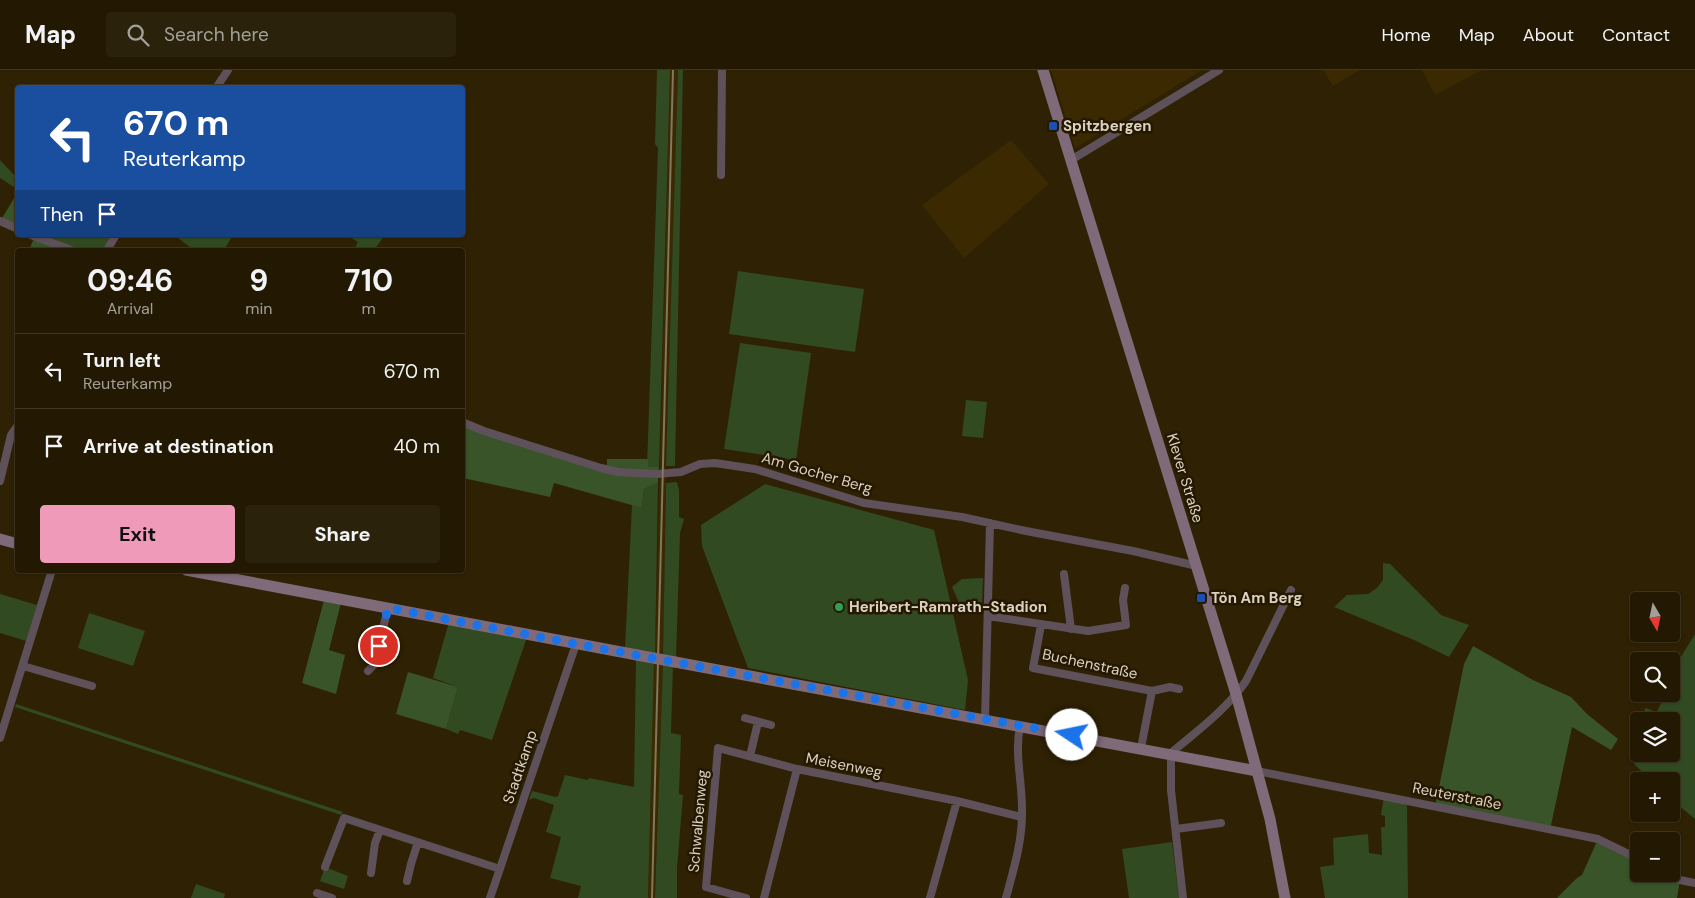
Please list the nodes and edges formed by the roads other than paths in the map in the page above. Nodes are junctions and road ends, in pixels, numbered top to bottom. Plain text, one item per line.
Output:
1 (228, 70) edge
2 (722, 70) edge
3 (1043, 70) edge
4 (1219, 70) edge
5 (218, 85) edge
6 (1071, 160) junction
7 (721, 175) dead end
8 (0, 221) edge
9 (15, 228) edge
10 (35, 237) edge
11 (115, 237) edge
12 (66, 248) edge
13 (108, 248) edge
14 (465, 423) edge
15 (15, 429) edge
16 (0, 481) edge
17 (990, 523) junction
18 (0, 539) edge
19 (15, 543) edge
20 (1197, 566) junction
21 (51, 573) edge
22 (202, 573) edge
23 (1064, 574) dead end
24 (1125, 588) dead end
25 (1291, 590) dead end
26 (388, 608) junction
27 (988, 616) junction
28 (1041, 625) junction
29 (1071, 629) junction
30 (576, 644) junction
31 (23, 666) junction
32 (368, 671) dead end
33 (92, 686) dead end
34 (1179, 688) dead end
35 (1152, 691) junction
36 (1236, 694) junction
37 (745, 718) dead end
38 (985, 719) junction
39 (758, 722) junction
40 (771, 725) dead end
41 (1020, 726) junction
42 (0, 738) edge
43 (1141, 748) junction
44 (1171, 753) junction
45 (750, 756) junction
46 (797, 769) junction
47 (1261, 771) junction
48 (957, 801) junction
49 (1022, 817) junction
50 (1221, 823) dead end
51 (1176, 828) junction
52 (380, 830) junction
53 (418, 842) junction
54 (1630, 855) edge
55 (325, 867) dead end
56 (500, 869) junction
57 (371, 873) dead end
58 (1680, 880) edge
59 (407, 881) dead end
60 (1695, 883) edge
61 (316, 893) dead end
62 (332, 898) edge
63 (490, 898) edge
64 (746, 898) edge
65 (764, 898) edge
66 (930, 898) edge
67 (1006, 898) edge
68 (1183, 898) edge
69 (1285, 898) edge

1 - 5 street
2 - 7 street
3 - 6 street, Klever Straße
4 - 6 street
6 - 20 street, Klever Straße
8 - 9 street
10 - 12 street
11 - 13 street
14 - 17 street, Am Gocher Berg
15 - 16 street
17 - 20 street, Am Gocher Berg
17 - 27 street
18 - 19 street
20 - 36 street, Klever Straße
21 - 31 street
22 - 26 street, Reuterstraße
23 - 29 street
24 - 29 street
25 - 36 street
26 - 30 street, Reuterstraße
26 - 32 street
27 - 28 street
27 - 38 street
28 - 29 street
28 - 35 street, Buchenstraße
30 - 38 street, Reuterstraße, bridge
30 - 56 street, Stadtkamp
31 - 33 street
31 - 42 street
34 - 35 street, Buchenstraße
35 - 43 street, Buchenstraße
36 - 44 street
36 - 47 street, Klever Straße
37 - 39 street
38 - 41 street, Reuterstraße
39 - 40 street
39 - 45 street
41 - 43 street, Reuterstraße
41 - 49 street
43 - 44 street, Reuterstraße
44 - 47 street, Reuterstraße
44 - 51 street
45 - 46 street, Schwalbenweg
45 - 64 street, Schwalbenweg
46 - 48 street, Meisenweg
46 - 65 street, Meisenweg
47 - 54 street, Reuterstraße
47 - 69 street, Klever Straße
48 - 49 street, Meisenweg
48 - 66 street
49 - 67 street
50 - 51 street
51 - 68 street
52 - 53 street
52 - 55 street
52 - 57 street
53 - 56 street
53 - 59 street
56 - 63 street, Stadtkamp
58 - 60 street
61 - 62 street

